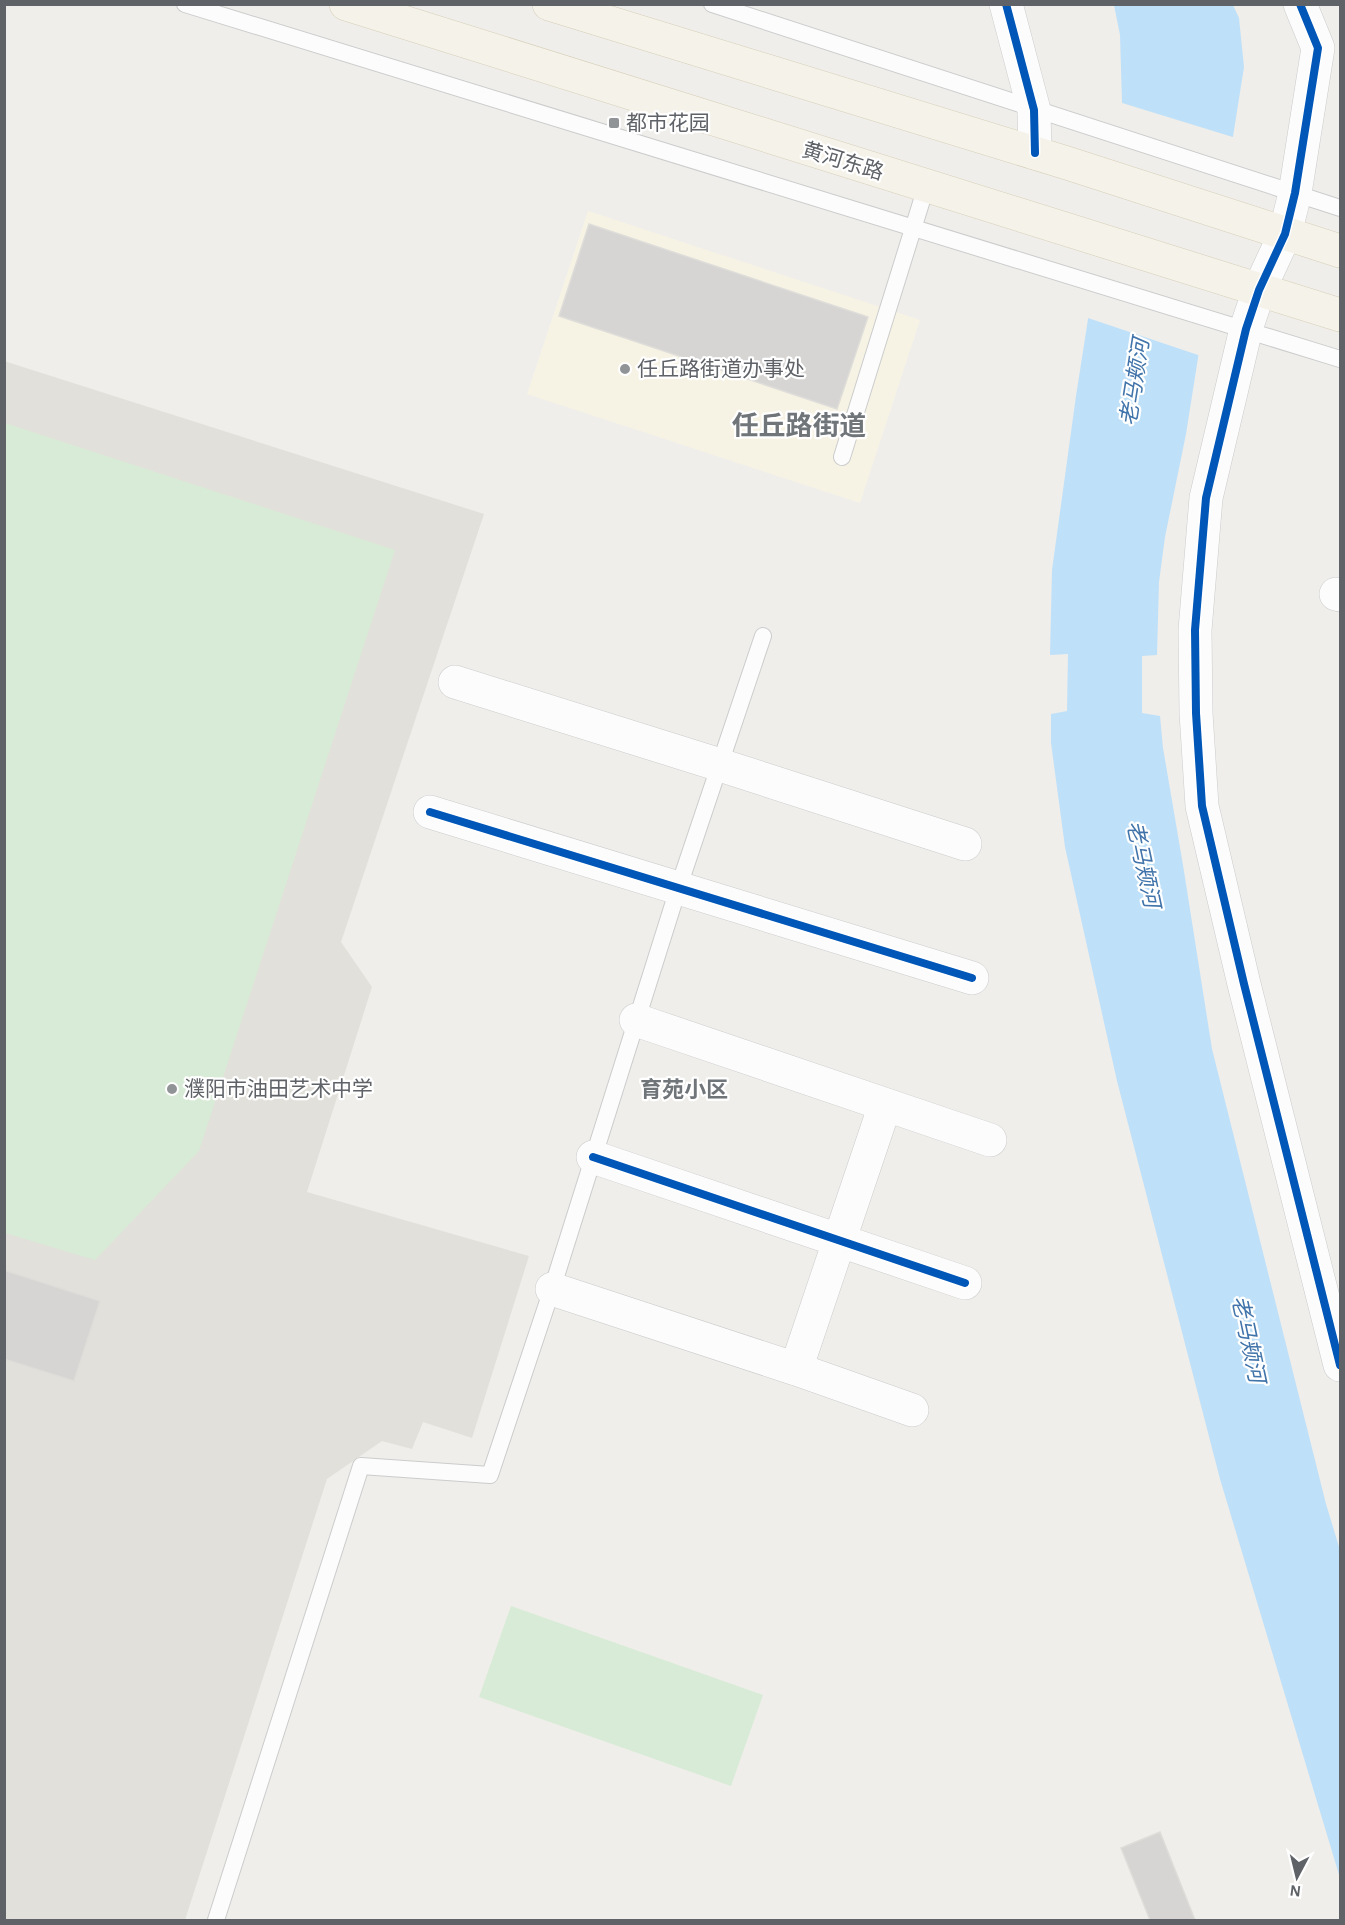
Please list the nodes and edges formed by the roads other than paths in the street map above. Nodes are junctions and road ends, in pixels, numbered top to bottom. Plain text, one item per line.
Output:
1 (185, 4) edge
2 (346, 4) edge
3 (549, 4) edge
4 (711, 4) edge
5 (1006, 4) edge
6 (1300, 4) edge
7 (1034, 110) junction
8 (1035, 153) junction
9 (926, 187) junction
10 (1295, 193) junction
11 (1340, 205) edge
12 (914, 227) junction
13 (1271, 229) junction
14 (1341, 251) edge
15 (1251, 287) junction
16 (1341, 315) edge
17 (1237, 327) junction
18 (1341, 358) edge
19 (842, 456) dead end
20 (763, 636) dead end
21 (455, 682) dead end
22 (720, 765) junction
23 (430, 812) dead end
24 (965, 844) dead end
25 (678, 889) junction
26 (972, 978) dead end
27 (636, 1020) junction
28 (885, 1105) junction
29 (990, 1140) dead end
30 (593, 1157) junction
31 (840, 1239) junction
32 (965, 1283) dead end
33 (552, 1289) junction
34 (1341, 1365) edge
35 (796, 1369) junction
36 (912, 1410) dead end
37 (216, 1920) edge

1 - 12 lane
2 - 9 main road, 黄河东路
3 - 8 main road
4 - 7 lane
5 - 7 street
6 - 10 street
7 - 8 street
7 - 10 lane
8 - 13 main road
9 - 12 lane
9 - 15 main road, 黄河东路
10 - 11 lane
10 - 13 street
12 - 17 lane
12 - 19 lane
13 - 14 main road
13 - 15 street
15 - 16 main road, 黄河东路
15 - 17 street
17 - 18 lane
17 - 34 street
20 - 22 lane
21 - 22 street
22 - 24 street
22 - 25 lane
23 - 25 street
25 - 26 street
25 - 27 lane
27 - 28 street
27 - 30 lane
28 - 29 street
28 - 31 street
30 - 31 street
30 - 33 lane
31 - 32 street
31 - 35 street
33 - 35 street
33 - 37 lane
35 - 36 street

